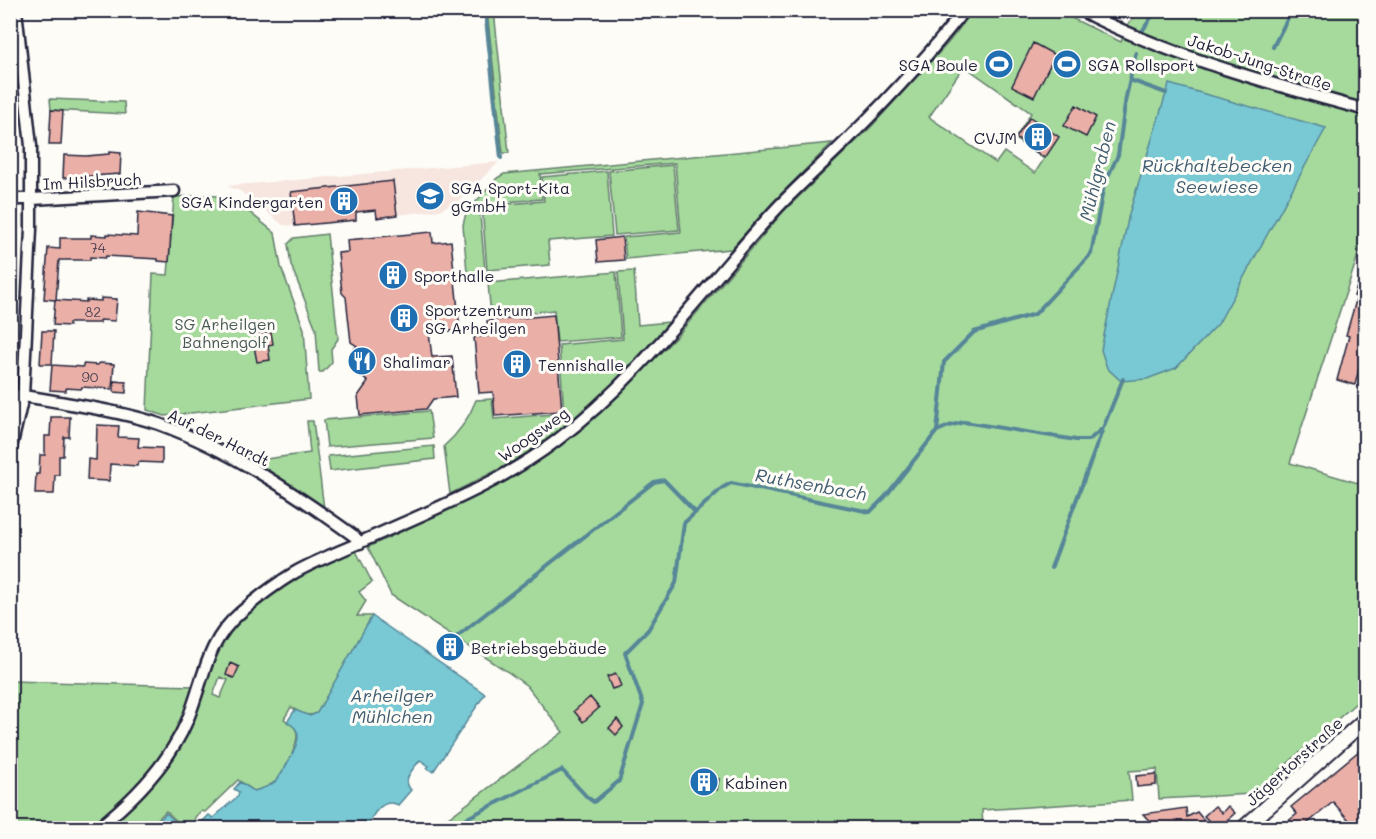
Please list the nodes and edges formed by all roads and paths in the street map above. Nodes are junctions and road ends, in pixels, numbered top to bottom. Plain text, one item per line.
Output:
1 (16, 10) edge
2 (964, 10) edge
3 (1080, 10) edge
4 (1365, 110) edge
5 (174, 191) dead end
6 (10, 199) edge
7 (32, 200) junction
8 (10, 395) edge
9 (23, 396) junction
10 (10, 452) edge
11 (360, 543) junction
12 (1365, 719) edge
13 (98, 828) edge
14 (1244, 828) edge

1 - 7 street
2 - 11 street, Woogsweg
3 - 4 street, Jakob-Jung-Straße
5 - 7 street, Im Hilsbruch
6 - 7 street, Im Hilsbruch
7 - 9 street
8 - 9 street, Auf der Hardt
9 - 10 street
9 - 11 street, Auf der Hardt
11 - 13 street, Woogsweg
12 - 14 street, Jägertorstraße

